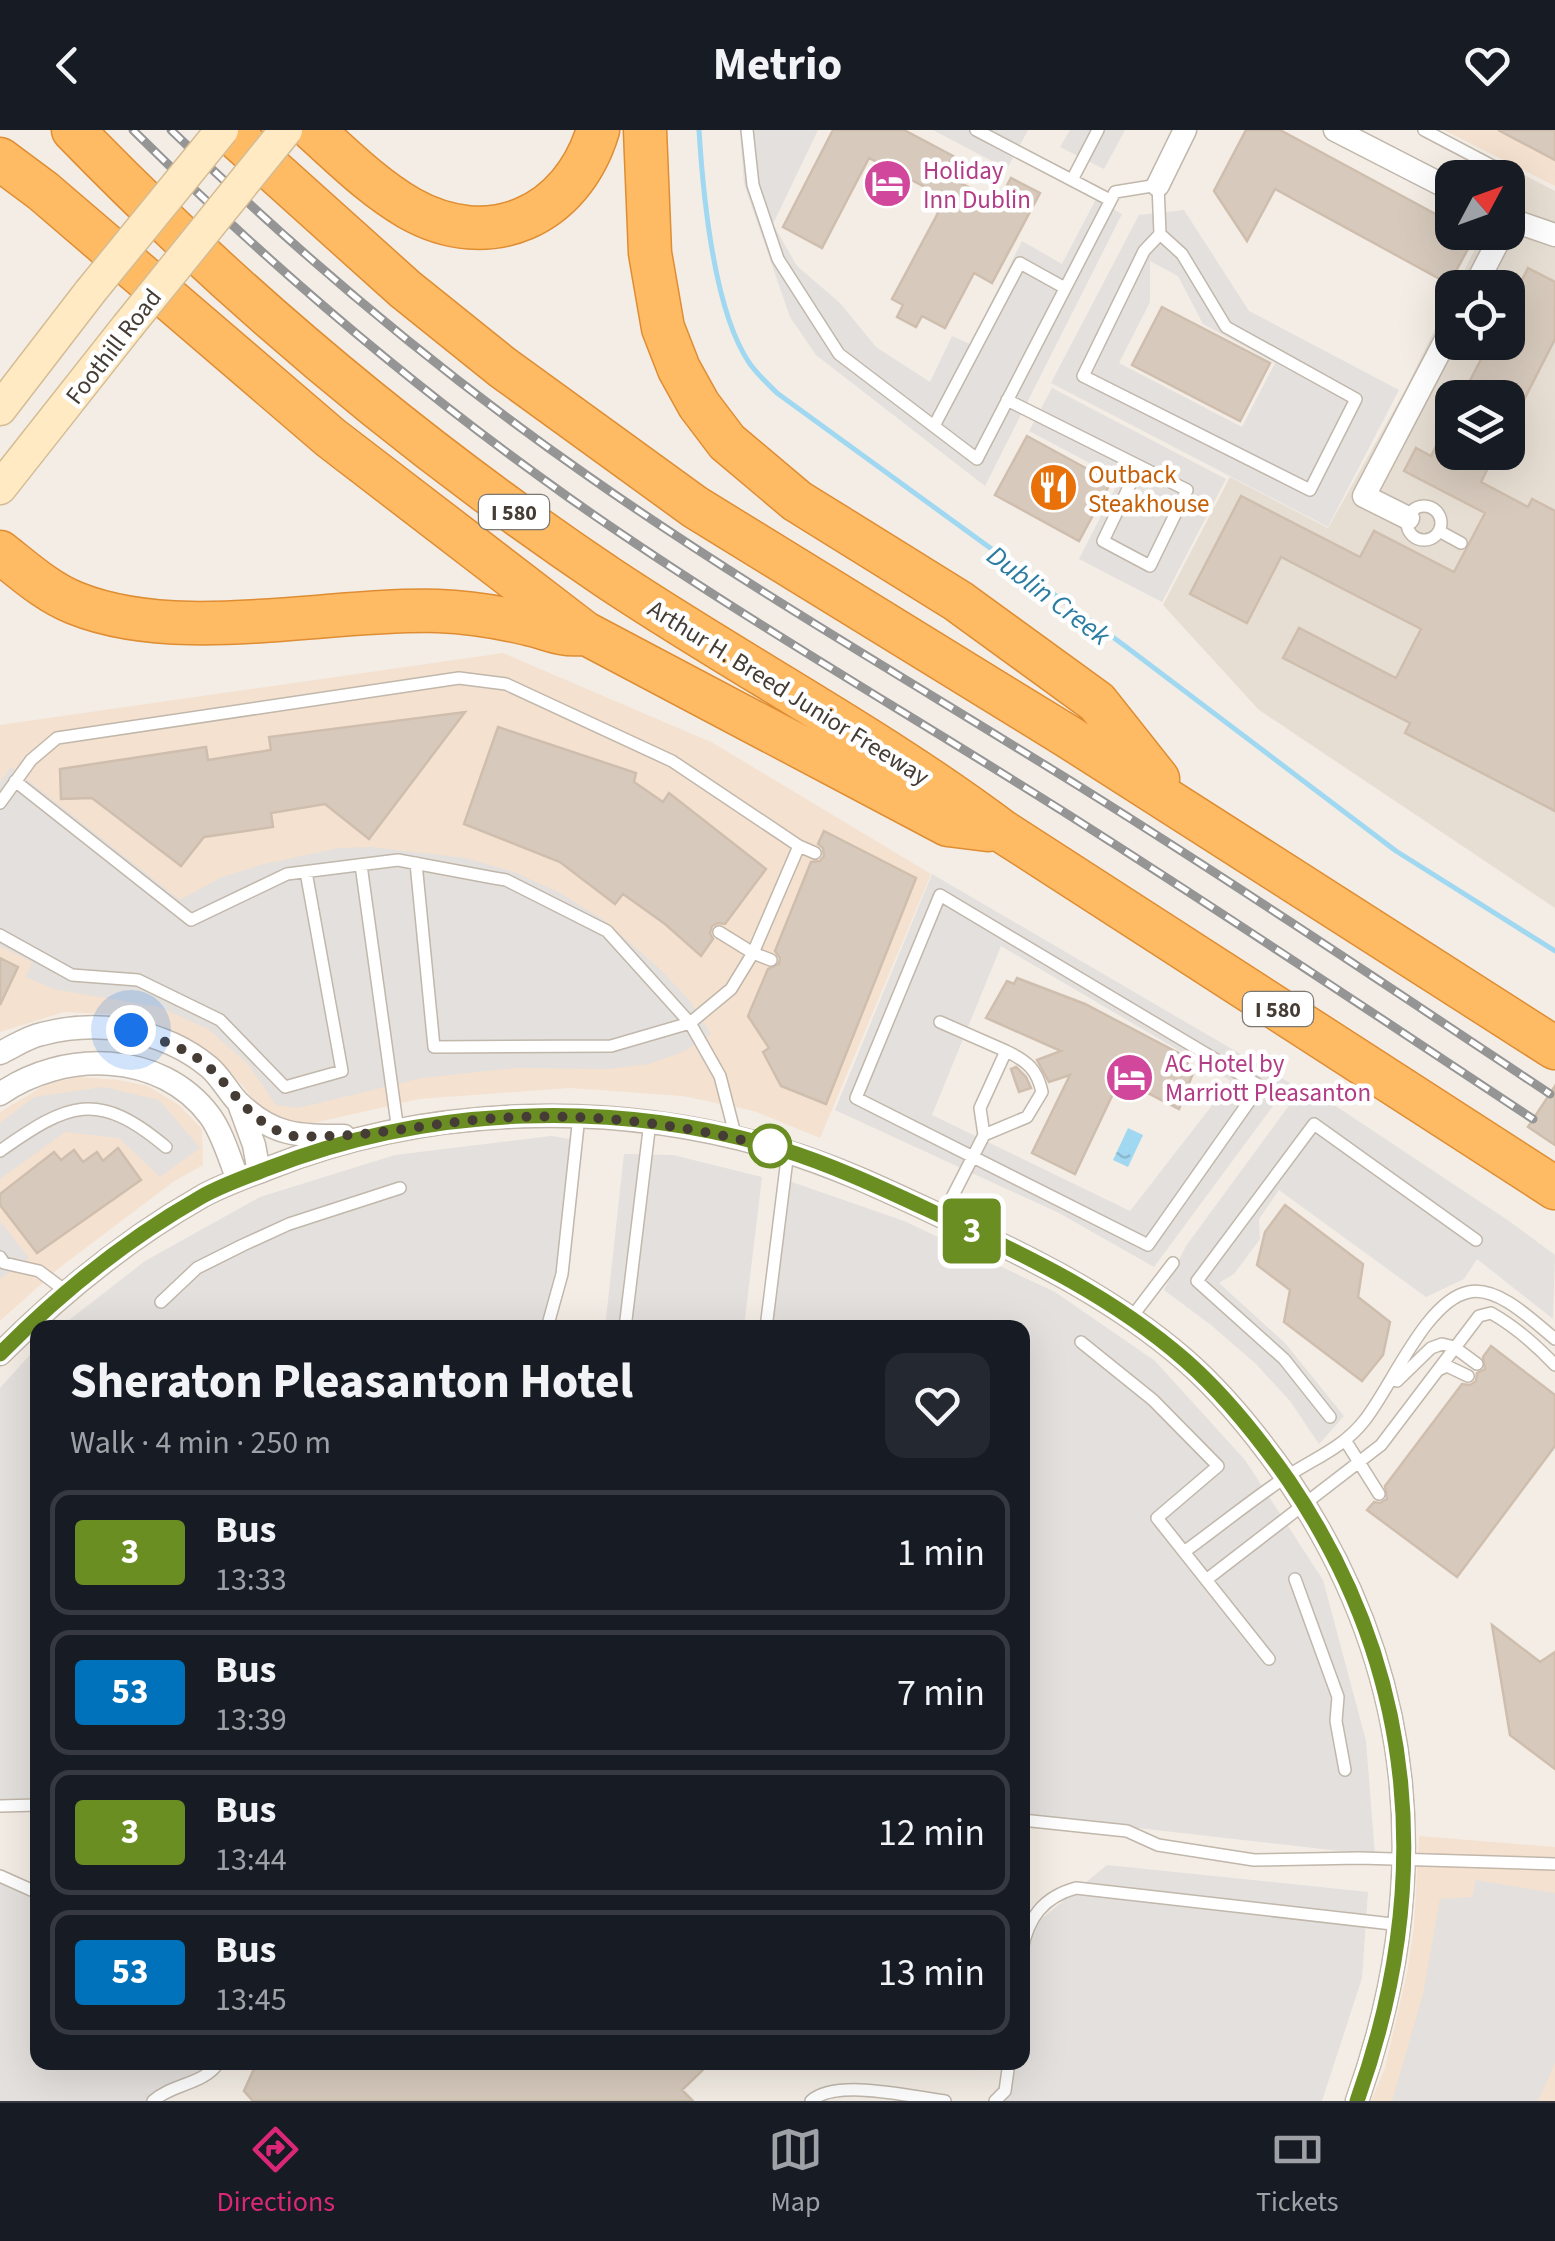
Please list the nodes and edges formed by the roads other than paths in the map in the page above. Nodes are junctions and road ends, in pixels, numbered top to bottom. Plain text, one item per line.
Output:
1 (73, 130) edge
2 (225, 130) edge
3 (286, 130) edge
4 (312, 130) edge
5 (598, 130) edge
6 (645, 130) edge
7 (747, 130) edge
8 (976, 130) edge
9 (1098, 130) edge
10 (1185, 130) edge
11 (1335, 130) edge
12 (1424, 130) edge
13 (0, 159) edge
14 (1481, 160) edge
15 (1072, 180) junction
16 (1435, 181) edge
17 (1158, 186) junction
18 (1110, 200) junction
19 (1525, 228) edge
20 (1160, 234) junction
21 (1555, 236) edge
22 (1065, 288) junction
23 (1435, 360) edge
24 (1007, 400) junction
25 (0, 409) edge
26 (934, 426) junction
27 (1138, 466) junction
28 (0, 488) edge
29 (1408, 518) junction
30 (1439, 531) junction
31 (1461, 543) dead end
32 (0, 552) edge
33 (585, 633) junction
34 (16, 781) junction
35 (0, 802) edge
36 (1180, 806) junction
37 (1002, 831) junction
38 (798, 846) junction
39 (815, 852) dead end
40 (416, 863) junction
41 (361, 864) junction
42 (306, 872) junction
43 (720, 932) dead end
44 (0, 935) edge
45 (752, 953) junction
46 (771, 960) dead end
47 (940, 1022) dead end
48 (690, 1023) junction
49 (1555, 1048) edge
50 (1006, 1051) junction
51 (0, 1053) edge
52 (0, 1094) edge
53 (239, 1103) junction
54 (579, 1116) junction
55 (650, 1122) junction
56 (398, 1131) junction
57 (984, 1135) junction
58 (367, 1136) junction
59 (736, 1138) junction
60 (166, 1147) dead end
61 (0, 1151) edge
62 (788, 1152) junction
63 (973, 1156) junction
64 (248, 1176) junction
65 (400, 1188) dead end
66 (1555, 1188) edge
67 (942, 1217) junction
68 (1476, 1240) dead end
69 (0, 1258) edge
70 (1173, 1263) dead end
71 (67, 1292) junction
72 (161, 1302) dead end
73 (1131, 1318) junction
74 (37, 1320) edge
75 (549, 1320) edge
76 (626, 1320) edge
77 (767, 1320) edge
78 (30, 1326) edge
79 (1555, 1340) edge
80 (1081, 1342) dead end
81 (1454, 1347) junction
82 (0, 1354) edge
83 (1477, 1364) dead end
84 (1555, 1365) edge
85 (1438, 1370) junction
86 (1468, 1376) dead end
87 (1378, 1400) junction
88 (1330, 1417) dead end
89 (1345, 1440) junction
90 (1361, 1463) junction
91 (1286, 1477) junction
92 (1379, 1494) dead end
93 (1303, 1502) junction
94 (1184, 1552) junction
95 (1295, 1579) dead end
96 (1206, 1580) junction
97 (1268, 1659) dead end
98 (1345, 1770) dead end
99 (30, 1804) edge
100 (0, 1806) edge
101 (1030, 1821) edge
102 (1404, 1861) junction
103 (1555, 1864) edge
104 (0, 1876) edge
105 (30, 1889) edge
106 (1030, 1920) edge
107 (1401, 1925) junction
108 (210, 2070) edge
109 (1008, 2070) edge
110 (153, 2101) edge
111 (811, 2101) edge
112 (945, 2101) edge
113 (995, 2101) edge
114 (1357, 2101) edge

1 - 37 highway, Arthur H. Breed Junior Freeway / I 580
2 - 25 main road, Foothill Road, bridge
2 - 36 highway
3 - 28 main road, Foothill Road, bridge
4 - 5 highway
6 - 36 highway
7 - 26 lane
8 - 15 lane
9 - 15 lane
10 - 17 street
11 - 16 street
12 - 14 lane
13 - 33 highway
15 - 18 lane
17 - 18 lane
17 - 20 lane
18 - 22 lane
19 - 21 street
20 - 20 lane
22 - 24 lane
22 - 26 lane
23 - 29 street
24 - 26 lane
24 - 27 lane
27 - 27 lane
29 - 30 lane
29 - 30 lane
30 - 31 lane
32 - 33 highway
33 - 37 highway
34 - 35 lane
34 - 38 lane
34 - 42 lane
36 - 49 highway
37 - 66 highway, Arthur H. Breed Junior Freeway / I 580
38 - 39 lane
38 - 45 lane
40 - 41 lane
40 - 48 lane
40 - 48 lane
41 - 42 lane
41 - 56 lane
42 - 44 lane
43 - 45 lane
45 - 46 lane
45 - 48 lane
47 - 50 lane
48 - 59 lane
50 - 57 lane
50 - 57 lane
51 - 53 street
52 - 64 street
53 - 58 street
53 - 64 street
54 - 55 street
54 - 56 street
54 - 75 lane
55 - 59 street
55 - 76 lane
56 - 58 street
57 - 63 lane
58 - 64 street
59 - 62 street
60 - 61 lane
62 - 67 street
62 - 77 lane
63 - 63 lane
63 - 67 lane
64 - 71 street
65 - 72 lane
67 - 73 street
68 - 88 lane
69 - 71 lane
70 - 73 lane
71 - 74 street
73 - 91 street
78 - 82 street
79 - 87 lane
80 - 94 lane
81 - 83 lane
81 - 84 lane
81 - 85 lane
81 - 87 lane
85 - 86 lane
85 - 90 lane
87 - 89 lane
89 - 90 lane
89 - 91 lane
90 - 92 lane
90 - 93 lane
91 - 93 street
91 - 94 lane
93 - 96 lane
93 - 102 street
94 - 96 lane
95 - 98 lane
96 - 97 lane
99 - 100 lane
101 - 102 lane
102 - 103 lane
102 - 107 street
104 - 105 lane
106 - 107 lane
107 - 114 street
108 - 110 lane
109 - 113 lane
111 - 112 lane

